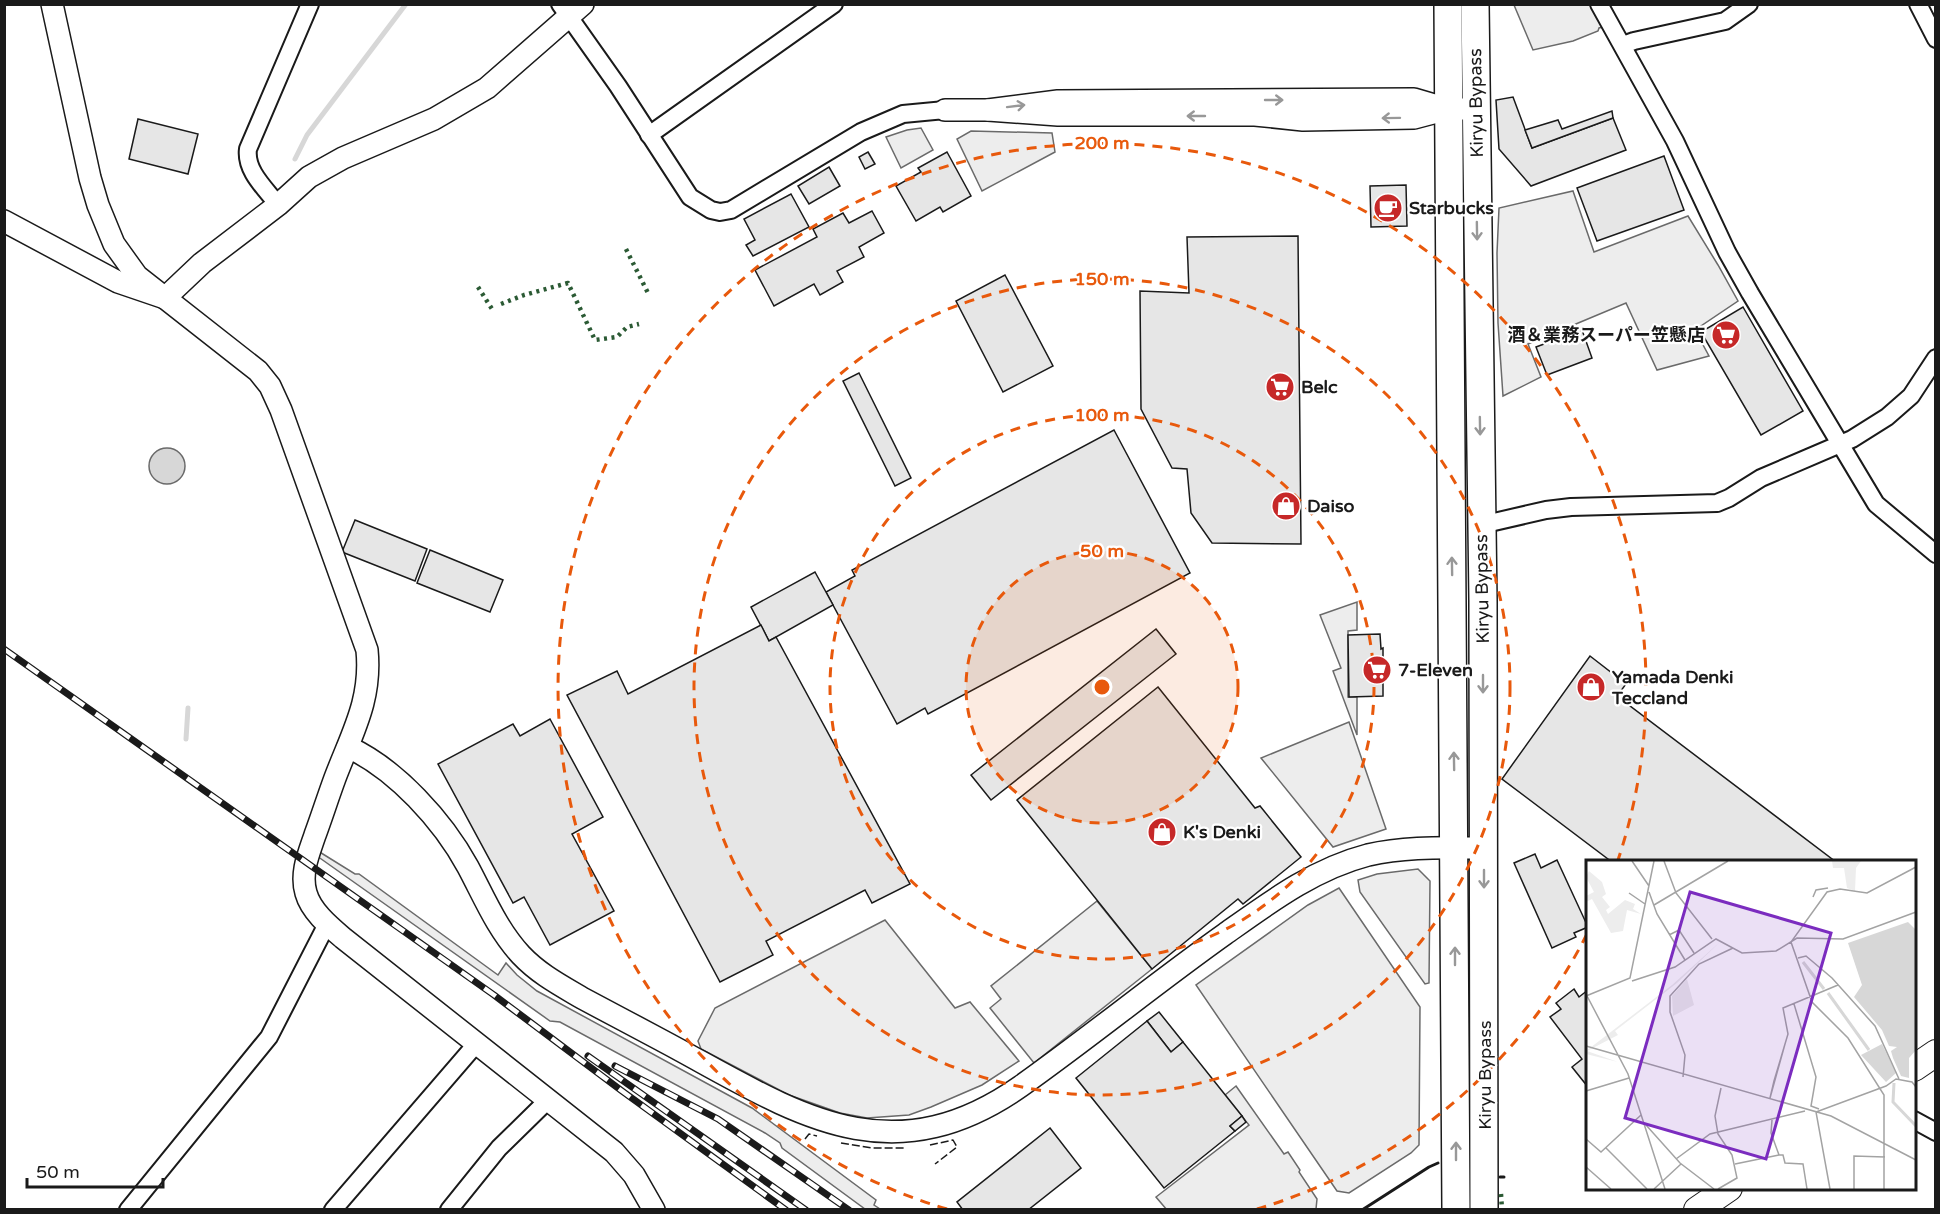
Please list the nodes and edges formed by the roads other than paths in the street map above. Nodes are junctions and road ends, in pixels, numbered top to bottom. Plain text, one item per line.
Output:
1 (52, 4) edge
2 (310, 4) edge
3 (834, 4) edge
4 (1448, 4) edge
5 (1475, 4) edge
6 (1599, 4) edge
7 (1749, 4) edge
8 (1918, 4) edge
9 (571, 9) edge
10 (1935, 39) edge
11 (1623, 45) junction
12 (1476, 109) junction
13 (945, 110) joint
14 (1448, 110) junction
15 (649, 135) junction
16 (278, 205) junction
17 (4, 221) edge
18 (165, 298) junction
19 (1935, 358) edge
20 (1840, 444) junction
21 (1481, 525) junction
22 (1935, 554) edge
23 (348, 747) junction
24 (1455, 848) junction
25 (1485, 848) junction
26 (327, 924) junction
27 (477, 1043) junction
28 (1935, 1053) edge
29 (1916, 1067) edge
30 (549, 1099) junction
31 (1916, 1121) edge
32 (1935, 1132) edge
33 (1726, 1190) edge
34 (128, 1209) edge
35 (333, 1209) edge
36 (448, 1209) edge
37 (654, 1209) edge
38 (1456, 1209) edge
39 (1484, 1209) edge
40 (1697, 1209) edge

1 - 18 street
2 - 16 street
3 - 15 street
4 - 14 highway, Kiryu Bypass
5 - 12 highway, Kiryu Bypass
6 - 11 street
7 - 11 street
8 - 10 street
9 - 15 street
9 - 16 street
11 - 20 street
12 - 14 street
12 -> 21 highway, Kiryu Bypass
13 - 14 street
13 - 15 street
24 -> 14 highway, Kiryu Bypass
16 - 18 street
17 - 18 street
18 - 23 street
19 - 20 street
20 - 21 street
20 - 22 street
21 -> 25 highway, Kiryu Bypass
23 - 24 street
23 - 26 street
24 - 25 street
38 -> 24 highway, Kiryu Bypass
25 -> 39 highway, Kiryu Bypass
26 - 27 street
26 - 34 street
27 - 30 street
27 - 35 street
28 - 29 main road
30 - 36 street
30 - 37 street
31 - 32 street
33 - 40 main road

